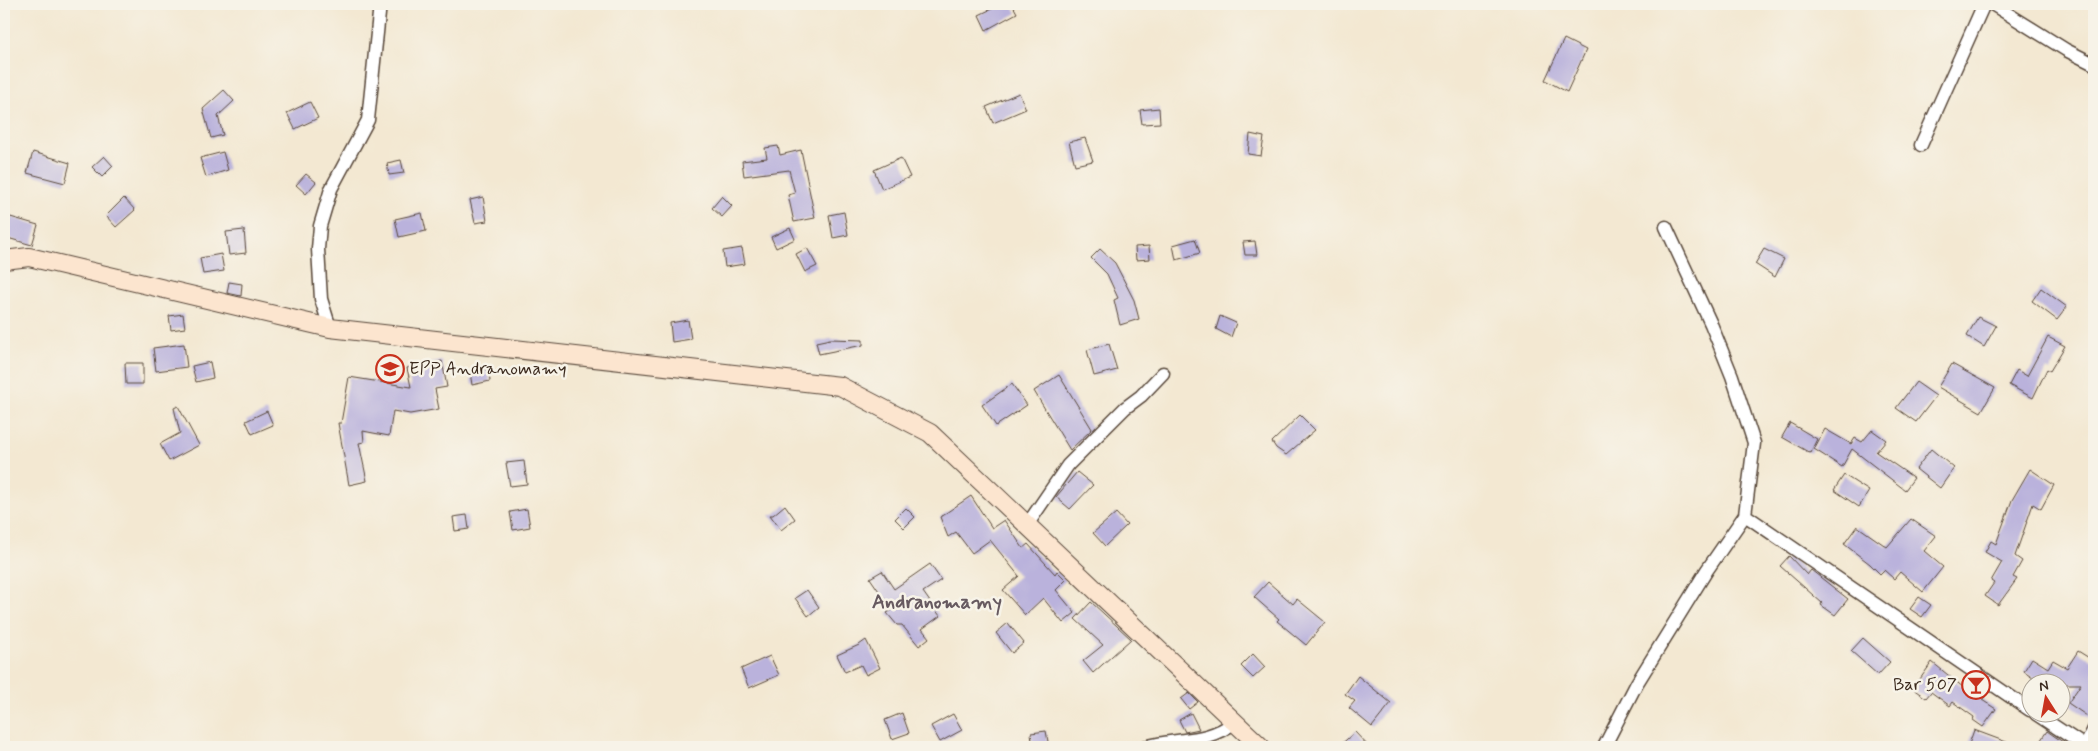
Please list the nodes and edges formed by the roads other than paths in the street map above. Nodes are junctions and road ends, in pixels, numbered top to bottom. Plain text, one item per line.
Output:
1 (380, 4) edge
2 (1984, 4) edge
3 (1992, 4) edge
4 (2094, 64) edge
5 (1921, 145) dead end
6 (1666, 227) dead end
7 (4, 260) edge
8 (330, 328) junction
9 (1164, 373) dead end
10 (1745, 515) junction
11 (1027, 525) junction
12 (2020, 703) edge
13 (1235, 722) junction
14 (2051, 724) edge
15 (2094, 729) edge
16 (1145, 747) edge
17 (1261, 747) edge
18 (1604, 747) edge
19 (2085, 747) edge

1 - 8 street
2 - 5 street
3 - 4 street
6 - 10 street
7 - 8 main road
8 - 11 main road
9 - 11 street
10 - 12 street
10 - 18 street
11 - 13 main road
13 - 16 street
13 - 17 main road
14 - 19 street
15 - 19 street

